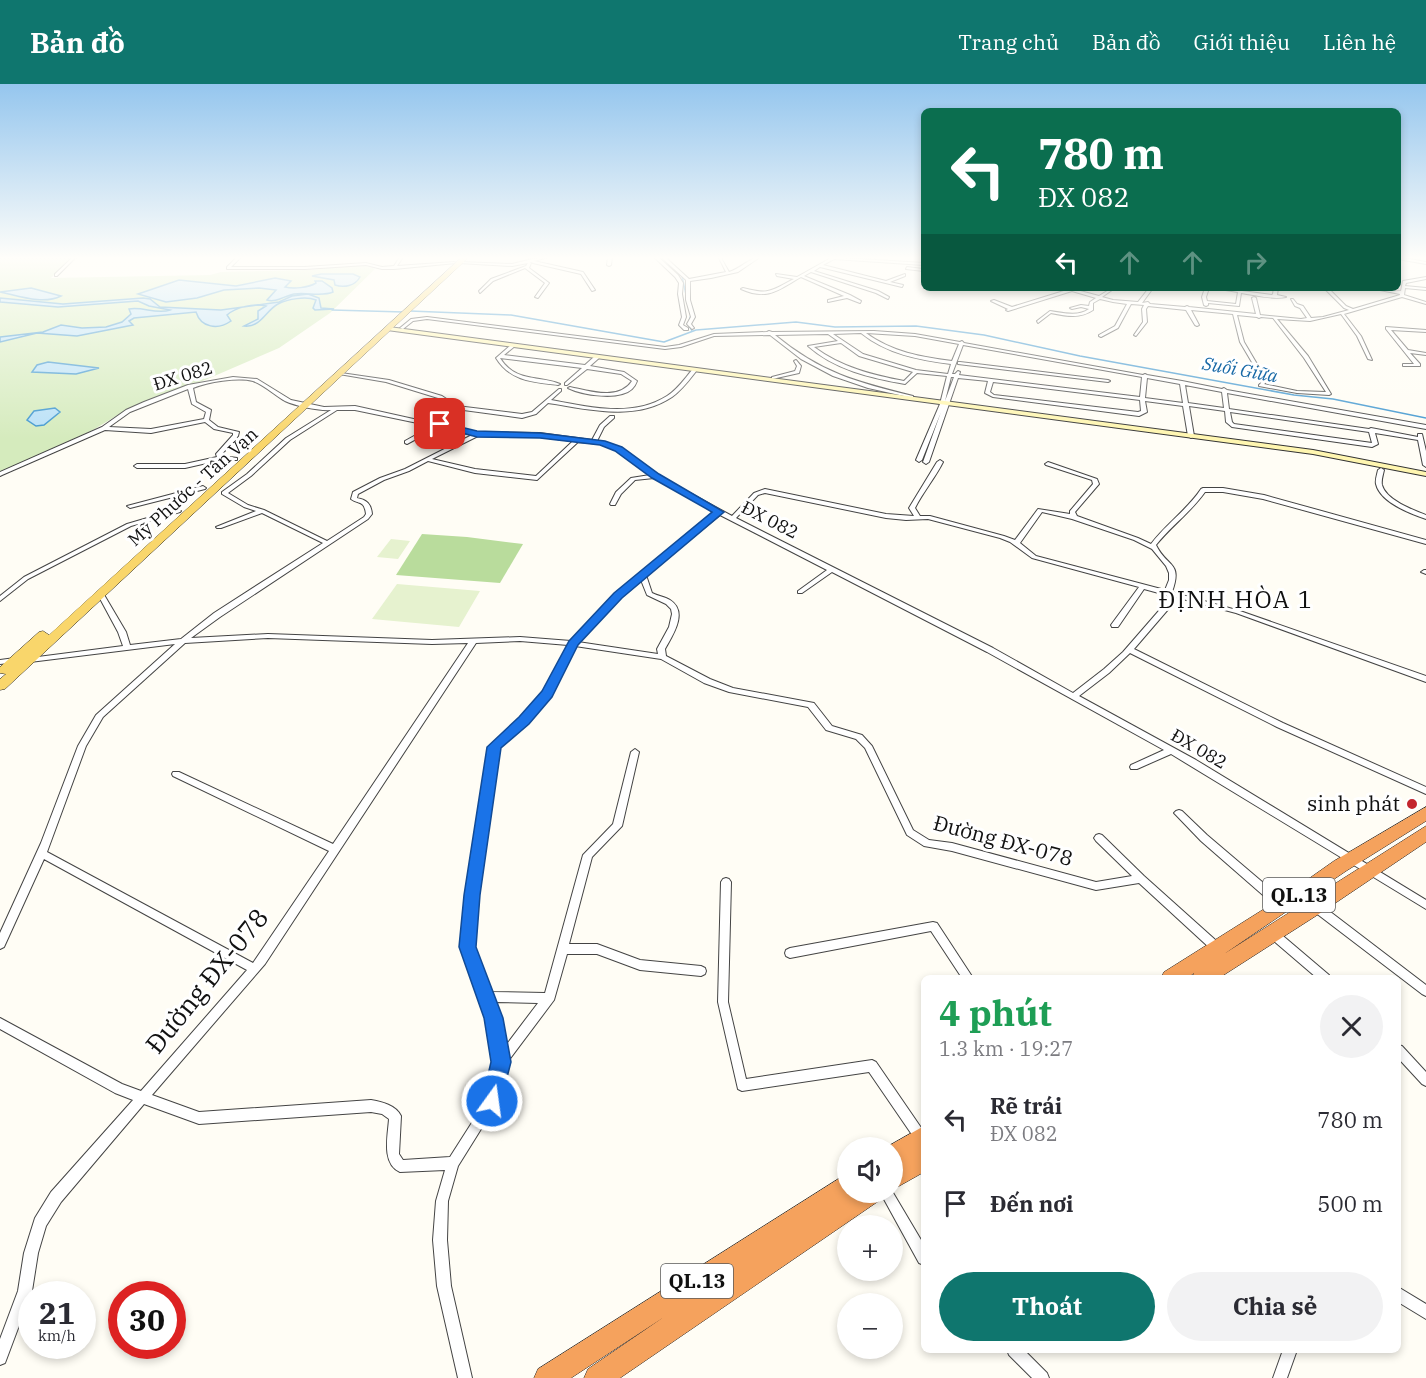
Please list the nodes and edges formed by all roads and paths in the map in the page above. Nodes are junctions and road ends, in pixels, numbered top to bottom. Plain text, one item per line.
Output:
1 (399, 317) edge
2 (401, 317) edge
3 (684, 317) edge
4 (692, 317) edge
5 (1044, 317) edge
6 (1122, 317) edge
7 (1145, 317) edge
8 (1193, 317) edge
9 (1238, 317) edge
10 (1262, 317) edge
11 (1308, 317) edge
12 (1322, 317) edge
13 (1345, 317) edge
14 (1275, 319) junction
15 (1310, 320) junction
16 (1038, 322) dead end
17 (1197, 325) dead end
18 (394, 328) junction
19 (692, 328) dead end
20 (686, 329) dead end
21 (1415, 330) junction
22 (1426, 331) edge
23 (761, 332) junction
24 (769, 332) junction
25 (828, 332) junction
26 (862, 332) junction
27 (1136, 335) dead end
28 (1101, 336) dead end
29 (1418, 336) dead end
30 (483, 341) junction
31 (840, 342) junction
32 (964, 342) junction
33 (513, 346) junction
34 (1406, 351) junction
35 (1426, 354) edge
36 (501, 356) junction
37 (598, 356) junction
38 (1370, 359) dead end
39 (796, 361) junction
40 (957, 363) junction
41 (1405, 365) dead end
42 (586, 367) junction
43 (695, 370) junction
44 (916, 371) junction
45 (342, 374) junction
46 (1145, 375) junction
47 (949, 376) junction
48 (957, 377) junction
49 (774, 378) junction
50 (991, 381) junction
51 (1108, 381) dead end
52 (1182, 382) junction
53 (190, 386) junction
54 (568, 386) junction
55 (559, 387) junction
56 (1224, 389) junction
57 (872, 392) junction
58 (910, 397) junction
59 (1263, 397) junction
60 (1142, 400) junction
61 (547, 401) junction
62 (945, 403) junction
63 (303, 405) junction
64 (1185, 405) junction
65 (338, 408) junction
66 (1228, 410) junction
67 (1269, 415) junction
68 (612, 417) dead end
69 (206, 420) junction
70 (440, 424) junction
71 (1419, 426) junction
72 (1426, 427) edge
73 (104, 428) junction
74 (1371, 430) junction
75 (477, 434) junction
76 (1191, 434) junction
77 (578, 439) junction
78 (1421, 439) junction
79 (594, 441) junction
80 (406, 442) dead end
81 (219, 458) junction
82 (235, 459) junction
83 (248, 460) junction
84 (429, 460) junction
85 (919, 460) dead end
86 (926, 462) dead end
87 (940, 462) dead end
88 (264, 463) junction
89 (1048, 464) dead end
90 (137, 466) dead end
91 (1426, 467) edge
92 (1381, 470) dead end
93 (0, 474) edge
94 (1426, 474) edge
95 (656, 476) junction
96 (224, 492) junction
97 (204, 494) junction
98 (613, 504) dead end
99 (130, 506) dead end
100 (178, 511) junction
101 (262, 511) junction
102 (719, 512) junction
103 (918, 517) junction
104 (1074, 517) junction
105 (1426, 517) edge
106 (733, 518) junction
107 (219, 527) dead end
108 (1426, 542) edge
109 (327, 543) junction
110 (1016, 543) junction
111 (1154, 548) junction
112 (834, 569) junction
113 (642, 574) junction
114 (1143, 586) junction
115 (800, 592) dead end
116 (1168, 593) junction
117 (100, 594) junction
118 (0, 599) edge
119 (1115, 625) dead end
120 (474, 640) junction
121 (183, 641) junction
122 (573, 644) junction
123 (127, 648) junction
124 (1130, 650) junction
125 (663, 657) junction
126 (15, 660) junction
127 (30, 660) junction
128 (0, 662) edge
129 (0, 674) edge
130 (1426, 679) edge
131 (0, 686) edge
132 (1074, 696) junction
133 (1172, 750) junction
134 (635, 752) dead end
135 (1134, 767) dead end
136 (176, 774) dead end
137 (1426, 791) edge
138 (1179, 813) dead end
139 (1426, 813) edge
140 (1426, 833) edge
141 (1099, 838) dead end
142 (334, 849) junction
143 (41, 853) junction
144 (1353, 859) junction
145 (1371, 870) junction
146 (1141, 879) junction
147 (726, 882) dead end
148 (1426, 904) edge
149 (1283, 906) junction
150 (1316, 907) junction
151 (1272, 933) junction
152 (0, 944) edge
153 (1217, 948) junction
154 (562, 949) junction
155 (790, 954) dead end
156 (255, 969) junction
157 (701, 971) dead end
158 (966, 975) edge
159 (1176, 975) edge
160 (1207, 975) edge
161 (1321, 975) edge
162 (1426, 992) edge
163 (486, 997) junction
164 (548, 998) junction
165 (0, 1023) edge
166 (1401, 1053) edge
167 (501, 1062) junction
168 (1426, 1080) edge
169 (142, 1098) junction
170 (921, 1142) edge
171 (921, 1146) edge
172 (921, 1147) edge
173 (903, 1152) edge
174 (453, 1163) junction
175 (903, 1167) edge
176 (837, 1191) edge
177 (856, 1203) edge
178 (892, 1203) edge
179 (921, 1253) edge
180 (1401, 1296) edge
181 (1426, 1312) edge
182 (1017, 1353) edge
183 (1289, 1353) edge
184 (0, 1356) edge
185 (1282, 1377) edge
186 (465, 1378) edge
187 (547, 1378) edge
188 (597, 1378) edge
189 (1042, 1378) edge

1 - 63 main road, Mỹ Phước - Tân Vạn
2 - 18 main road, Mỹ Phước - Tân Vạn
3 - 20 street
4 - 19 street
5 - 16 street
6 - 28 street
7 - 27 street
8 - 17 street
9 - 14 street
10 - 14 street
11 - 15 street
12 - 15 street
13 - 38 street
14 - 15 street
18 - 23 street
18 - 30 street
18 - 30 street
18 - 45 main road, Mỹ Phước - Tân Vạn
21 - 22 street
21 - 29 street
21 - 34 street
23 - 24 street
23 - 39 street
24 - 25 street
24 - 58 street
25 - 26 street
25 - 31 street
26 - 32 street
26 - 40 street
30 - 33 street
30 - 37 street
31 - 44 street
31 - 44 street
32 - 40 street
32 - 46 street
33 - 36 street
33 - 37 street
34 - 35 street
34 - 41 street
36 - 42 street
36 - 55 street
37 - 42 street
37 - 43 street
37 - 49 street
39 - 49 street
39 - 57 street
40 - 47 street
40 - 48 street
40 - 51 street
42 - 54 street
42 - 54 street
43 - 61 street
43 - 62 street
44 - 47 street
45 - 61 street
45 - 63 main road, Mỹ Phước - Tân Vạn
46 - 52 street
46 - 60 street
47 - 48 street
47 - 62 street
48 - 50 street
48 - 62 street
49 - 57 street
50 - 60 street
50 - 60 street
52 - 56 street
52 - 64 street
53 - 63 street, ĐX 082
53 - 69 street
53 - 73 street, ĐX 082
54 - 55 street
55 - 61 street
56 - 59 street
56 - 66 street
57 - 58 street
58 - 62 street
59 - 67 street
59 - 71 street
60 - 64 street
62 - 76 street
62 - 85 street
62 - 86 street
63 - 65 street, ĐX 082
63 - 82 main road, Mỹ Phước - Tân Vạn
63 - 83 main road, Mỹ Phước - Tân Vạn
64 - 66 street
64 - 76 street
65 - 70 street, ĐX 082
65 - 88 street
66 - 67 street
66 - 74 street
67 - 74 street
68 - 79 street
69 - 73 street
69 - 81 street
70 - 75 street, ĐX 082
70 - 80 street
71 - 72 street
71 - 78 street
73 - 93 street, ĐX 082
74 - 78 street
75 - 77 street, ĐX 082
75 - 84 street
76 - 91 street
76 - 94 street
77 - 79 street, ĐX 082
77 - 84 street
78 - 91 street
79 - 95 street, ĐX 082
81 - 82 street
81 - 90 street
82 - 97 main road, Mỹ Phước - Tân Vạn
83 - 88 street
83 - 97 main road, Mỹ Phước - Tân Vạn
84 - 109 street
87 - 103 street
88 - 96 street
89 - 104 street
92 - 105 street
95 - 98 street
95 - 102 street, ĐX 082
96 - 97 street
96 - 101 street
97 - 99 street
97 - 100 main road, Mỹ Phước - Tân Vạn
97 - 117 main road, Mỹ Phước - Tân Vạn
100 - 118 street
100 - 126 main road, Mỹ Phước - Tân Vạn
101 - 107 street
101 - 109 street
102 - 106 street, ĐX 082
102 - 113 street
103 - 106 street
103 - 110 street
104 - 110 street
104 - 111 street
106 - 112 street, ĐX 082
108 - 111 street
109 - 121 street
110 - 114 street
111 - 116 street
112 - 115 street
112 - 132 street, ĐX 082
113 - 122 street
113 - 125 street
114 - 116 street
114 - 119 street
116 - 124 street
116 - 130 street
117 - 123 street
117 - 127 main road, Mỹ Phước - Tân Vạn
120 - 121 street, Đường ĐX-078
120 - 122 street, Đường ĐX-078
120 - 142 street, Đường ĐX-078
121 - 123 street, Đường ĐX-078
121 - 143 street
122 - 125 street, Đường ĐX-078
122 - 163 street
123 - 127 street, Đường ĐX-078
124 - 132 street
124 - 137 street
125 - 146 street, Đường ĐX-078
126 - 128 street
126 - 129 main road, Mỹ Phước - Tân Vạn
127 - 131 main road, Mỹ Phước - Tân Vạn
132 - 133 street, ĐX 082
133 - 135 street
133 - 144 street, ĐX 082
134 - 154 street
136 - 142 street
138 - 149 street
139 - 144 highway, QL.13
140 - 145 highway, QL.13
141 - 146 street
142 - 156 street, Đường ĐX-078
143 - 152 street
143 - 156 street
144 - 145 street, ĐX 082
144 - 149 highway, QL.13
145 - 148 street, ĐX 082
145 - 150 highway, QL.13
146 - 153 street
147 - 170 street
149 - 153 highway, QL.13
150 - 151 highway, QL.13
150 - 162 street
151 - 160 highway, QL.13
151 - 161 street
153 - 159 highway, QL.13
154 - 157 street
154 - 164 street
155 - 158 street
156 - 169 street, Đường ĐX-078
163 - 164 street
163 - 167 street
164 - 167 street
165 - 169 street
166 - 168 street
167 - 174 street
169 - 174 street
169 - 184 street, Đường ĐX-078
171 - 173 highway
172 - 175 highway
174 - 186 street
176 - 187 highway, QL.13
177 - 188 highway, QL.13
178 - 179 street
180 - 181 street
182 - 189 street
183 - 185 street

